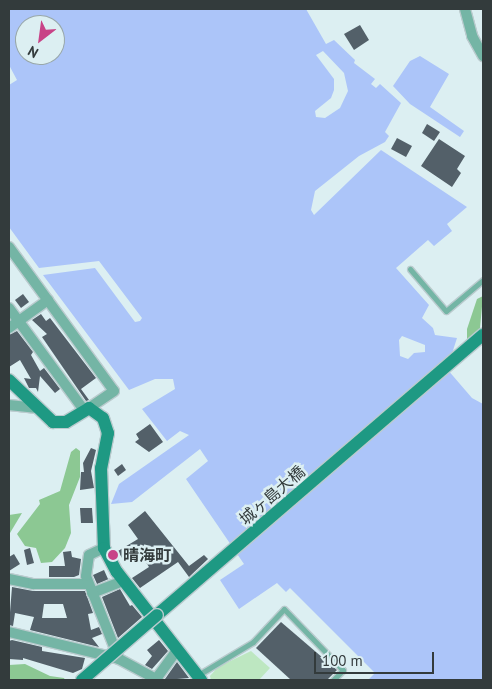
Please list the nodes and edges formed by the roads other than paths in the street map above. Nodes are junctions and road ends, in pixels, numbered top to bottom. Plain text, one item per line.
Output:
1 (465, 9) edge
2 (483, 56) edge
3 (9, 247) edge
4 (410, 269) dead end
5 (483, 280) edge
6 (48, 300) junction
7 (9, 308) edge
8 (18, 321) junction
9 (9, 328) edge
10 (483, 335) edge
11 (9, 380) edge
12 (9, 405) edge
13 (37, 408) junction
14 (87, 409) junction
15 (104, 548) junction
16 (9, 579) edge
17 (123, 580) junction
18 (90, 588) junction
19 (9, 632) edge
20 (177, 650) junction
21 (119, 658) junction
22 (199, 678) edge
23 (82, 680) edge
24 (157, 680) edge
25 (333, 680) edge

1 - 2 street
3 - 6 street
4 - 5 lane
6 - 8 street
6 - 14 street
7 - 8 street
8 - 9 street
8 - 14 street
10 - 23 street, 城ヶ島大橋, bridge
11 - 13 street
12 - 13 street
13 - 14 street
14 - 15 street
15 - 17 street
15 - 18 street
16 - 18 street
17 - 18 street
17 - 20 street
18 - 21 street
19 - 21 street
20 - 22 street
20 - 24 street
21 - 24 street
22 - 25 lane

